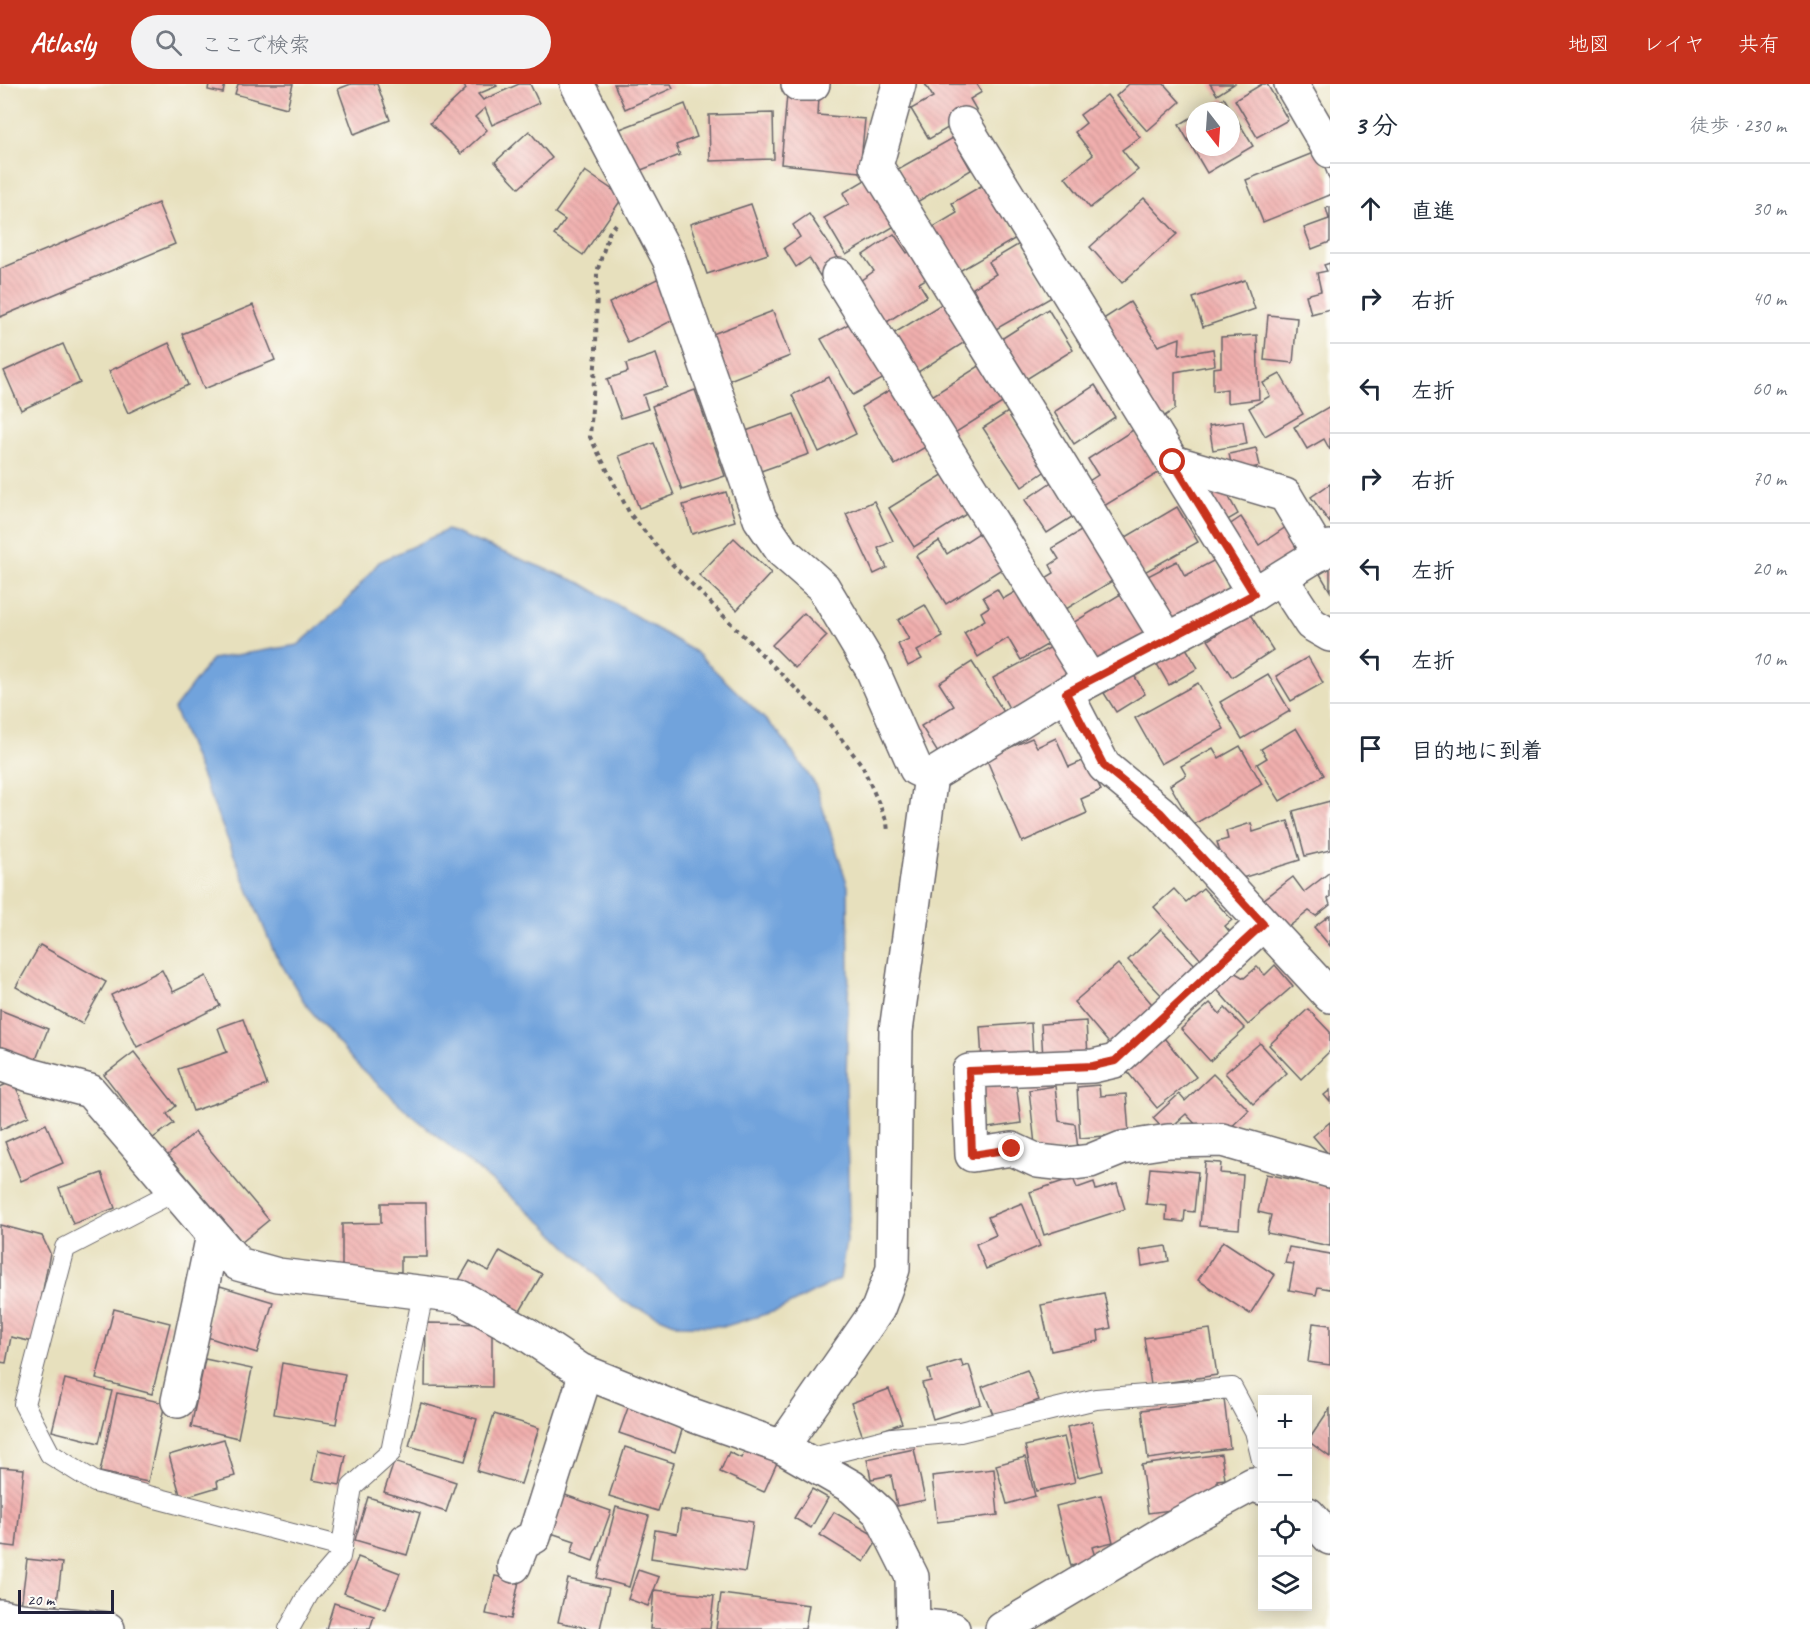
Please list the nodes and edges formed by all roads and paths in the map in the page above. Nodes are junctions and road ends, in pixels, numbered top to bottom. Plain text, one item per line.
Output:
1 (577, 84) edge
2 (798, 84) edge
3 (813, 84) edge
4 (899, 84) edge
5 (1291, 84) edge
6 (964, 124) dead end
7 (1330, 151) edge
8 (637, 198) junction
9 (838, 275) dead end
10 (1173, 462) junction
11 (1325, 550) edge
12 (1268, 586) junction
13 (1330, 635) edge
14 (1168, 639) junction
15 (1078, 686) junction
16 (931, 776) junction
17 (890, 843) dead end
18 (1263, 924) junction
19 (1330, 996) edge
20 (0, 1064) edge
21 (1330, 1171) edge
22 (175, 1191) junction
23 (213, 1235) junction
24 (423, 1294) junction
25 (586, 1373) junction
26 (178, 1401) dead end
27 (1260, 1449) edge
28 (794, 1453) junction
29 (1258, 1486) edge
30 (1312, 1518) edge
31 (1330, 1538) edge
32 (342, 1547) junction
33 (514, 1566) dead end
34 (0, 1616) edge
35 (913, 1627) edge
36 (108, 1629) edge
37 (289, 1629) edge
38 (953, 1629) edge
39 (1002, 1629) edge

1 - 8 street
2 - 3 street
4 - 14 street
5 - 7 street
6 - 10 street
8 - 16 street
8 - 17 path
9 - 15 street
10 - 11 street
10 - 12 street
11 - 12 street
12 - 13 street
12 - 14 street
14 - 15 street
15 - 16 street
15 - 18 street
16 - 28 street
18 - 19 street
18 - 21 street
20 - 22 street
22 - 23 street
22 - 32 lane
23 - 24 street
23 - 26 street
24 - 25 street
24 - 32 lane
25 - 28 street
25 - 33 street
27 - 28 lane
28 - 35 street
29 - 39 street
30 - 31 street
32 - 37 lane
34 - 36 street
35 - 38 street

